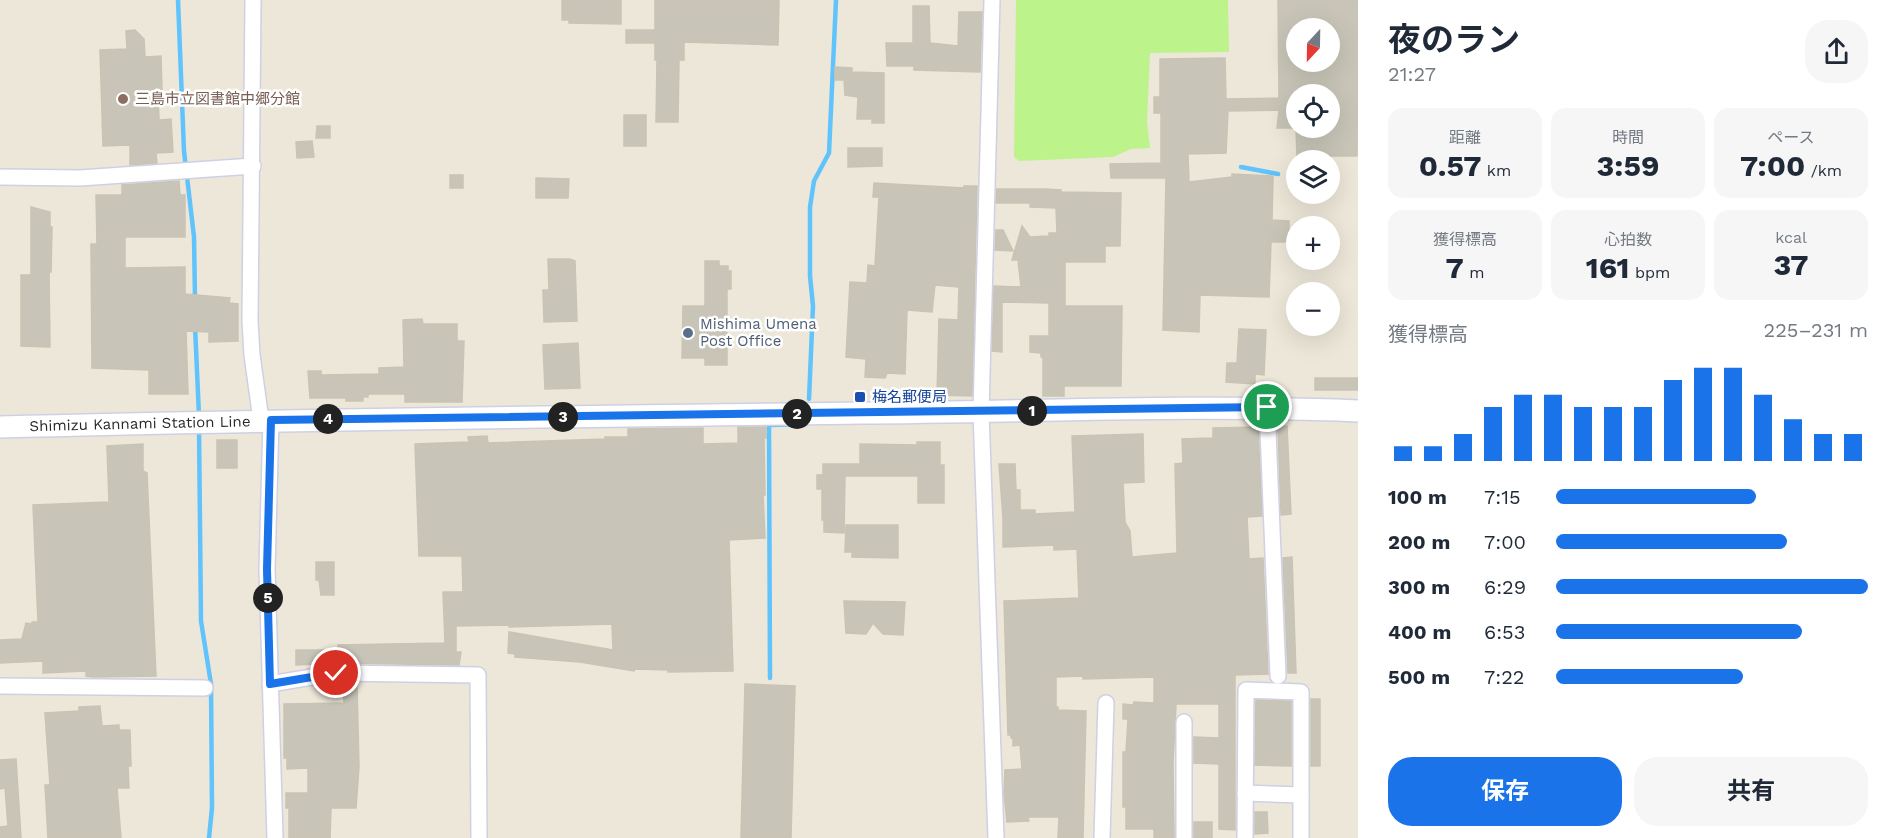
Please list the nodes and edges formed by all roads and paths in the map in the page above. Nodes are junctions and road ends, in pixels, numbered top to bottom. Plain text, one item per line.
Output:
1 (253, 0) edge
2 (992, 0) edge
3 (253, 166) junction
4 (0, 177) edge
5 (1267, 407) junction
6 (1358, 411) edge
7 (981, 412) junction
8 (266, 420) junction
9 (0, 427) edge
10 (1278, 676) dead end
11 (270, 684) junction
12 (0, 686) edge
13 (205, 688) dead end
14 (1106, 703) dead end
15 (1184, 722) dead end
16 (1245, 793) junction
17 (1301, 795) junction
18 (275, 838) edge
19 (479, 838) edge
20 (996, 838) edge
21 (1102, 838) edge
22 (1184, 838) edge
23 (1245, 838) edge
24 (1300, 838) edge

1 - 3 street
2 - 7 street
3 - 4 street
3 - 8 street
5 - 6 main road, Shimizu Kannami Station Line
5 - 7 main road, Shimizu Kannami Station Line
5 - 10 street
7 - 8 main road, Shimizu Kannami Station Line
7 - 20 street
8 - 9 main road, Shimizu Kannami Station Line
8 - 11 street
11 - 18 street
11 - 19 street
12 - 13 street
14 - 21 street
15 - 22 street
16 - 17 street
16 - 17 street
16 - 23 street
17 - 24 street

